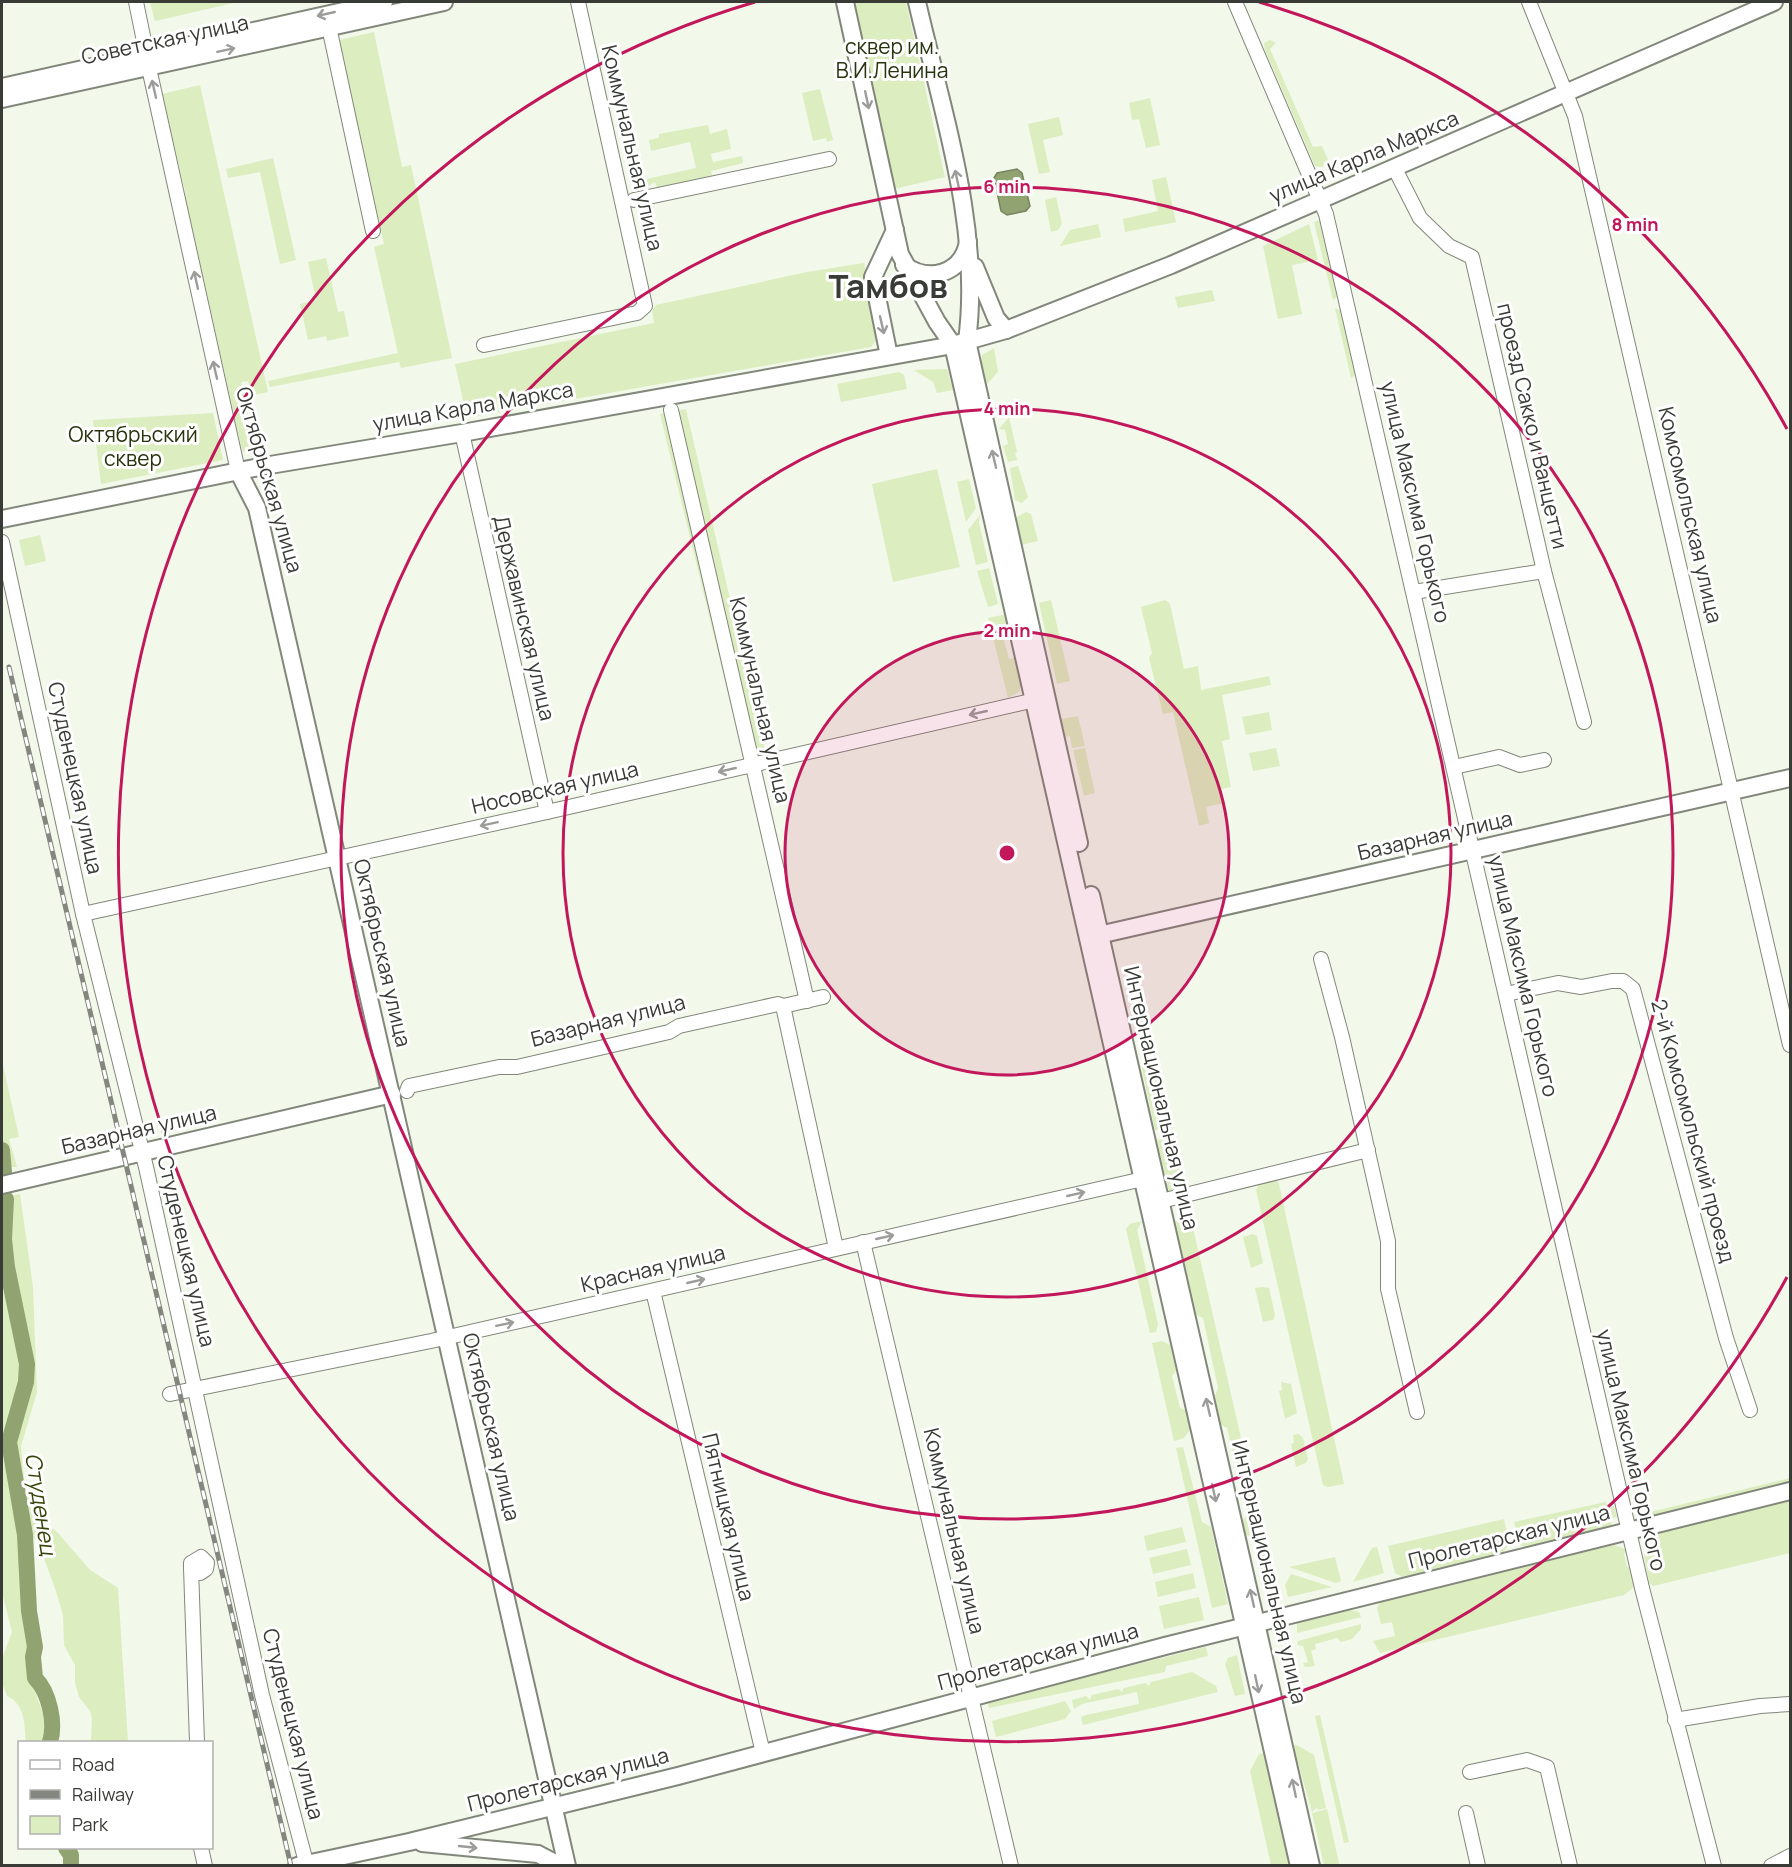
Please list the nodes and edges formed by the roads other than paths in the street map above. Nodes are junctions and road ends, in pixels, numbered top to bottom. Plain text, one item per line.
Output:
1 (136, 2) edge
2 (384, 2) edge
3 (444, 2) edge
4 (578, 2) edge
5 (845, 2) edge
6 (917, 2) edge
7 (1235, 2) edge
8 (1529, 2) edge
9 (1774, 2) edge
10 (329, 27) junction
11 (147, 56) junction
12 (2, 87) edge
13 (1567, 93) junction
14 (2, 99) edge
15 (829, 159) dead end
16 (1395, 169) junction
17 (1320, 199) junction
18 (634, 200) dead end
19 (373, 231) dead end
20 (895, 231) junction
21 (968, 240) junction
22 (971, 259) junction
23 (904, 265) junction
24 (1006, 330) junction
25 (960, 343) junction
26 (484, 345) dead end
27 (889, 356) junction
28 (671, 410) dead end
29 (462, 433) junction
30 (238, 471) junction
31 (2, 519) edge
32 (2, 542) edge
33 (1544, 571) junction
34 (1414, 592) junction
35 (1041, 699) junction
36 (1584, 722) dead end
37 (1544, 760) dead end
38 (754, 764) junction
39 (1454, 767) junction
40 (1791, 778) edge
41 (1732, 792) junction
42 (547, 812) junction
43 (1473, 849) junction
44 (337, 857) junction
45 (83, 914) junction
46 (1095, 936) junction
47 (1321, 959) dead end
48 (1506, 994) junction
49 (823, 998) dead end
50 (807, 1001) junction
51 (783, 1006) junction
52 (1791, 1045) edge
53 (399, 1093) junction
54 (1368, 1150) junction
55 (142, 1152) junction
56 (1149, 1177) junction
57 (2, 1185) edge
58 (1161, 1201) junction
59 (863, 1242) junction
60 (836, 1248) junction
61 (653, 1291) junction
62 (448, 1337) junction
63 (195, 1391) junction
64 (170, 1394) dead end
65 (1750, 1410) dead end
66 (1417, 1412) dead end
67 (1791, 1491) edge
68 (1629, 1531) junction
69 (191, 1568) dead end
70 (1251, 1625) junction
71 (972, 1696) junction
72 (1791, 1704) edge
73 (1675, 1720) junction
74 (197, 1741) edge
75 (763, 1753) junction
76 (1470, 1772) dead end
77 (554, 1807) junction
78 (1466, 1813) dead end
79 (409, 1842) junction
80 (201, 1849) edge
81 (1791, 1856) edge
82 (303, 1865) edge
83 (205, 1866) edge
84 (561, 1866) edge
85 (567, 1866) edge
86 (1011, 1866) edge
87 (1299, 1866) edge
88 (1311, 1866) edge
89 (1478, 1866) edge
90 (1570, 1866) edge
91 (1714, 1866) edge
92 (1771, 1866) edge

1 - 11 street, Октябрьская улица
2 -> 11 main road, Советская улица
3 - 10 main road, Советская улица
4 - 26 street, Коммунальная улица
5 -> 20 main road, Интернациональная улица
21 -> 6 main road, Интернациональная улица
7 - 17 street, улица Максима Горького
8 - 13 street, Комсомольская улица
9 - 13 main road, улица Карла Маркса
11 -> 10 main road, Советская улица
10 - 19 street
11 - 12 main road, Советская улица
11 - 14 main road, Советская улица
30 -> 11 street, Октябрьская улица
13 - 16 main road, улица Карла Маркса
13 - 41 street, Комсомольская улица
15 - 18 street
16 - 17 main road, улица Карла Маркса
16 - 33 street, проезд Сакко и Ванцетти
17 - 24 main road, улица Карла Маркса
17 - 34 street, улица Максима Горького
20 - 23 main road, Интернациональная улица
20 -> 27 main road
21 - 22 main road, Интернациональная улица
21 - 23 main road
22 - 24 main road
22 - 25 main road, Интернациональная улица
23 - 25 main road, Интернациональная улица
24 - 25 main road, улица Карла Маркса
25 - 27 main road, улица Карла Маркса
25 - 35 main road, Интернациональная улица
27 - 29 main road, улица Карла Маркса
28 - 38 street, Коммунальная улица
29 - 30 main road, улица Карла Маркса
29 - 42 street, Державинская улица
30 - 31 main road, улица Карла Маркса
30 - 44 main road, Октябрьская улица
32 - 45 street, Студенецкая улица
33 - 34 street
33 - 36 street, проезд Сакко и Ванцетти
34 - 39 street, улица Максима Горького
35 -> 38 street, Носовская улица
35 - 46 main road, Интернациональная улица
37 - 39 street
38 -> 42 street, Носовская улица
38 - 50 street, Коммунальная улица
39 - 43 street, улица Максима Горького
40 - 41 main road, Базарная улица
41 - 43 main road, Базарная улица
41 - 52 street, Комсомольская улица
42 -> 44 street, Носовская улица
43 - 46 main road, Базарная улица
43 - 48 street, улица Максима Горького
44 - 45 street, Носовская улица
44 - 53 main road, Октябрьская улица
45 - 55 street, Студенецкая улица
46 - 56 main road, Интернациональная улица
47 - 54 street
48 - 65 street, 2-й Комсомольский проезд
48 - 68 street, улица Максима Горького
49 - 50 street, Базарная улица
50 - 51 street, Базарная улица
51 - 53 street, Базарная улица
51 - 60 street
53 - 55 main road, Базарная улица
53 - 62 main road, Октябрьская улица
54 - 58 street
54 - 66 street
55 - 57 main road, Базарная улица
55 - 63 street, Студенецкая улица
56 - 58 main road, Интернациональная улица
59 -> 56 street, Красная улица
56 -> 70 main road, Интернациональная улица
70 -> 58 main road, Интернациональная улица
59 - 60 street, Красная улица
59 - 71 street, Коммунальная улица
61 -> 60 street, Красная улица
62 -> 61 street, Красная улица
61 - 75 street, Пятницкая улица
62 - 63 street, Красная улица
62 - 77 main road, Октябрьская улица
63 - 64 street, Красная улица
63 - 82 street, Студенецкая улица
67 - 68 main road, Пролетарская улица
68 - 70 main road, Пролетарская улица
68 - 73 street, улица Максима Горького
69 - 74 street
70 - 71 main road, Пролетарская улица
70 -> 87 main road, Интернациональная улица
88 -> 70 main road, Интернациональная улица
71 - 75 main road, Пролетарская улица
71 - 86 street, Коммунальная улица
72 - 73 street
73 - 91 street, улица Максима Горького
75 - 77 main road, Пролетарская улица
76 - 90 street
77 - 79 main road, Пролетарская улица
77 - 85 main road, Октябрьская улица
78 - 89 street
79 - 82 main road, Пролетарская улица
79 -> 84 main road
80 - 83 street
81 - 92 street

